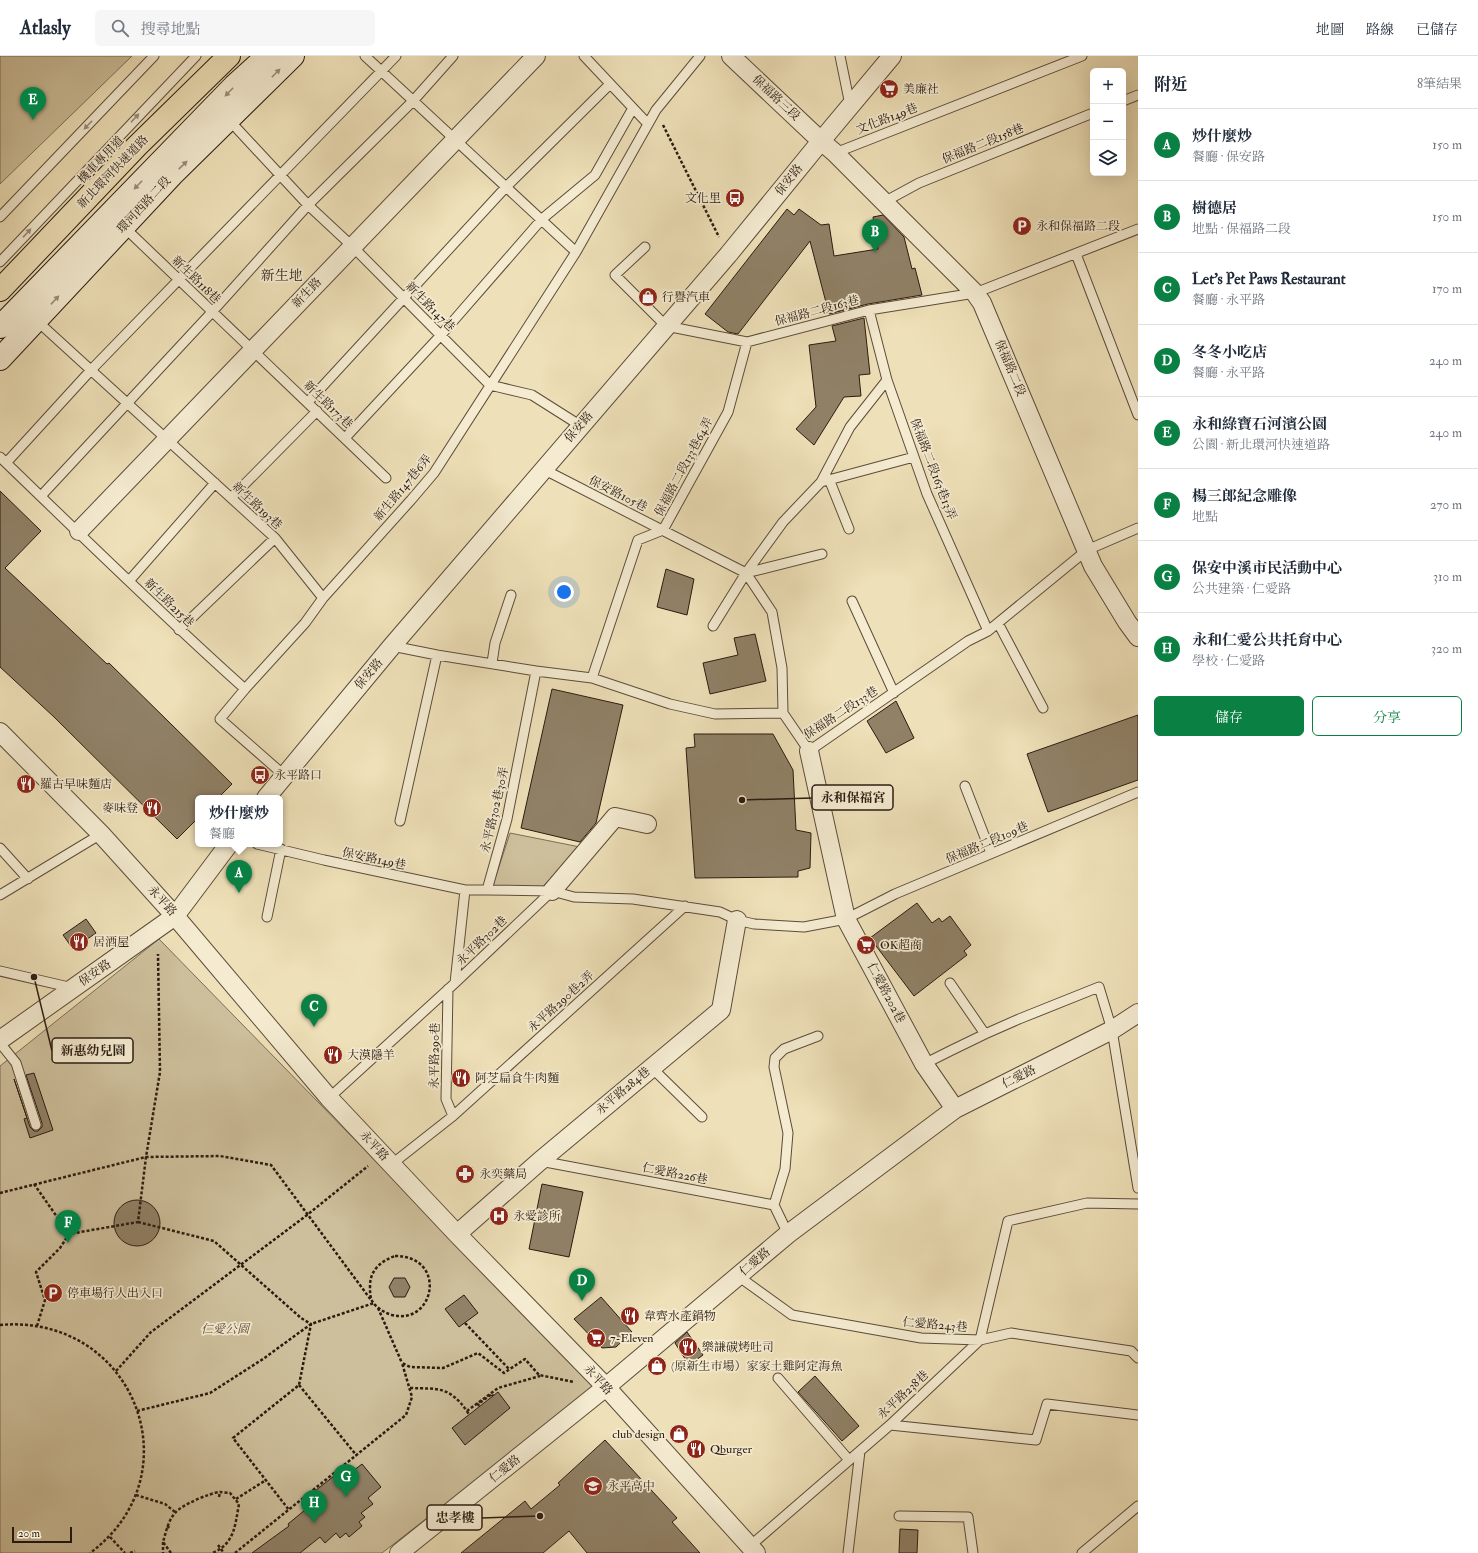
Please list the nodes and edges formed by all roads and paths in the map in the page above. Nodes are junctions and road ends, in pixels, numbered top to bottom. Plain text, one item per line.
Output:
1 (154, 56) edge
2 (196, 56) edge
3 (219, 56) edge
4 (229, 56) edge
5 (267, 56) edge
6 (293, 56) edge
7 (365, 56) edge
8 (396, 56) edge
9 (453, 56) edge
10 (536, 56) edge
11 (584, 56) edge
12 (700, 56) edge
13 (731, 56) edge
14 (840, 56) edge
15 (892, 56) edge
16 (1082, 56) edge
17 (382, 72) junction
18 (610, 84) junction
19 (1138, 94) edge
20 (1126, 100) edge
21 (412, 101) junction
22 (850, 105) junction
23 (633, 108) junction
24 (656, 110) junction
25 (1090, 114) edge
26 (229, 120) junction
27 (648, 124) junction
28 (456, 140) junction
29 (820, 141) junction
30 (835, 153) junction
31 (280, 176) junction
32 (506, 187) junction
33 (884, 202) junction
34 (308, 205) junction
35 (0, 217) edge
36 (542, 219) junction
37 (124, 227) junction
38 (1138, 229) edge
39 (352, 246) junction
40 (644, 248) dead end
41 (576, 252) junction
42 (1076, 254) junction
43 (728, 255) junction
44 (0, 262) edge
45 (180, 280) junction
46 (0, 282) edge
47 (0, 290) edge
48 (975, 293) junction
49 (404, 298) junction
50 (869, 310) junction
51 (212, 312) junction
52 (36, 320) junction
53 (666, 326) junction
54 (0, 327) edge
55 (441, 335) junction
56 (747, 342) junction
57 (253, 350) junction
58 (0, 359) edge
59 (91, 370) junction
60 (887, 380) junction
61 (490, 385) junction
62 (308, 402) junction
63 (126, 403) junction
64 (317, 411) junction
65 (1138, 415) edge
66 (581, 426) junction
67 (345, 438) junction
68 (167, 439) junction
69 (914, 457) junction
70 (3, 460) edge
71 (543, 469) junction
72 (386, 478) dead end
73 (825, 480) junction
74 (214, 483) junction
75 (41, 496) junction
76 (231, 498) junction
77 (1138, 528) edge
78 (664, 530) junction
79 (849, 530) dead end
80 (78, 532) junction
81 (275, 538) junction
82 (1087, 550) junction
83 (822, 554) dead end
84 (746, 573) junction
85 (129, 581) junction
86 (511, 594) dead end
87 (323, 598) junction
88 (852, 601) dead end
89 (998, 623) junction
90 (713, 626) dead end
91 (179, 630) junction
92 (988, 631) junction
93 (1138, 637) edge
94 (392, 646) junction
95 (437, 655) junction
96 (492, 663) junction
97 (536, 671) junction
98 (592, 678) junction
99 (245, 689) junction
100 (894, 693) junction
101 (1043, 708) dead end
102 (783, 713) junction
103 (0, 732) edge
104 (809, 751) junction
105 (285, 776) junction
106 (965, 786) dead end
107 (1138, 792) edge
108 (269, 795) edge
109 (400, 821) dead end
110 (647, 824) dead end
111 (101, 834) junction
112 (226, 847) edge
113 (271, 847) edge
114 (0, 848) edge
115 (281, 849) junction
116 (992, 853) junction
117 (28, 878) junction
118 (465, 890) junction
119 (487, 890) junction
120 (552, 891) junction
121 (0, 895) edge
122 (684, 906) junction
123 (175, 916) junction
124 (267, 918) dead end
125 (846, 919) junction
126 (737, 920) junction
127 (158, 954) dead end
128 (0, 971) edge
129 (950, 982) dead end
130 (452, 986) junction
131 (74, 988) junction
132 (1138, 1013) edge
133 (1112, 1030) junction
134 (985, 1034) junction
135 (818, 1036) dead end
136 (0, 1040) edge
137 (0, 1043) edge
138 (924, 1064) junction
139 (652, 1068) junction
140 (330, 1098) junction
141 (955, 1109) junction
142 (453, 1116) junction
143 (702, 1117) dead end
144 (36, 1125) dead end
145 (146, 1157) junction
146 (388, 1160) junction
147 (540, 1160) junction
148 (34, 1184) junction
149 (1138, 1188) edge
150 (0, 1193) edge
151 (1138, 1204) edge
152 (774, 1205) junction
153 (307, 1215) junction
154 (138, 1222) junction
155 (69, 1234) junction
156 (457, 1234) junction
157 (788, 1234) junction
158 (240, 1266) junction
159 (738, 1276) junction
160 (371, 1300) junction
161 (374, 1303) junction
162 (377, 1308) junction
163 (465, 1323) dead end
164 (310, 1324) junction
165 (0, 1325) edge
166 (37, 1326) junction
167 (980, 1340) junction
168 (1138, 1358) edge
169 (402, 1363) junction
170 (509, 1369) junction
171 (116, 1371) junction
172 (543, 1376) junction
173 (778, 1378) dead end
174 (581, 1384) dead end
175 (299, 1385) junction
176 (606, 1387) junction
177 (410, 1388) junction
178 (493, 1396) dead end
179 (485, 1399) junction
180 (479, 1406) dead end
181 (138, 1410) junction
182 (467, 1411) junction
183 (469, 1415) dead end
184 (1138, 1415) edge
185 (890, 1425) junction
186 (860, 1451) junction
187 (357, 1456) junction
188 (849, 1460) junction
189 (266, 1480) junction
190 (220, 1492) junction
191 (136, 1495) junction
192 (219, 1497) dead end
193 (236, 1499) junction
194 (1138, 1506) edge
195 (289, 1510) junction
196 (175, 1512) junction
197 (899, 1516) dead end
198 (167, 1526) junction
199 (171, 1529) dead end
200 (110, 1537) junction
201 (163, 1542) junction
202 (218, 1545) dead end
203 (135, 1550) dead end
204 (221, 1550) junction
205 (753, 1550) edge
206 (90, 1553) edge
207 (125, 1553) edge
208 (130, 1553) edge
209 (163, 1553) edge
210 (171, 1553) edge
211 (212, 1553) edge
212 (224, 1553) edge
213 (235, 1553) edge
214 (399, 1553) edge
215 (848, 1553) edge
216 (973, 1553) edge
217 (1082, 1553) edge

1 -> 35 lane
44 -> 2 lane
3 - 46 lane, 機車專用道
4 - 47 highway, 新北環河快速道路
5 -> 54 main road, 環河西路二段
26 -> 6 main road, 環河西路二段
7 - 17 lane
8 - 17 lane
9 - 21 lane
10 - 28 street, 新生路
11 - 18 lane
12 - 24 lane, 新生路147巷6弄
13 - 29 street, 保福路三段
14 - 22 lane
15 - 22 street, 保安路
16 - 30 lane, 文化路149巷
17 - 21 lane
17 - 31 lane
18 - 23 lane
18 - 32 lane
19 - 20 lane
21 - 28 lane
21 - 34 lane
22 - 29 street, 保安路
23 - 27 lane
23 - 36 lane
24 - 27 lane, 新生路147巷6弄
24 - 43 path
25 - 33 lane, 保福路二段158巷
26 - 31 lane, 新生路147巷
37 -> 26 main road, 環河西路二段
27 - 41 lane, 新生路147巷6弄
28 - 32 lane
28 - 39 street, 新生路
29 - 30 street, 保福路二段
29 - 43 street, 保安路
30 - 33 street, 保福路二段
31 - 34 lane, 新生路147巷
31 - 45 lane
32 - 36 lane
32 - 49 lane
33 - 48 street, 保福路二段
34 - 39 lane, 新生路147巷
34 - 51 lane
36 - 41 lane
36 - 55 lane
37 - 45 lane, 新生路118巷
52 -> 37 main road, 環河西路二段
38 - 42 lane, 保福路二段163巷
39 - 49 lane, 新生路147巷
39 - 57 street, 新生路
40 - 53 lane
41 - 61 lane, 新生路147巷6弄
42 - 48 lane, 保福路二段163巷
42 - 65 lane
43 - 53 street, 保安路
45 - 51 lane, 新生路118巷
45 - 59 lane
48 - 50 lane, 保福路二段163巷
48 - 82 street, 保福路二段
49 - 55 lane, 新生路147巷
49 - 62 lane
50 - 56 lane, 保福路二段163巷
50 - 60 lane, 保福路二段163巷13弄
51 - 57 lane, 新生路118巷
51 - 63 lane
52 - 58 main road, 環河西路二段
52 - 59 lane, 新生路193巷
53 - 56 lane, 保福路二段163巷
53 - 66 street, 保安路
55 - 61 lane, 新生路147巷
55 - 67 lane
56 - 78 lane, 保福路二段133巷64弄
57 - 62 lane, 新生路173巷
57 - 68 street, 新生路
59 - 63 lane, 新生路193巷
59 - 70 lane
60 - 69 lane, 保福路二段163巷13弄
60 - 73 lane
61 - 66 lane
61 - 87 lane, 新生路147巷6弄
62 - 64 lane, 新生路173巷
63 - 68 lane, 新生路193巷
63 - 75 lane
64 - 67 lane, 新生路173巷
64 - 76 lane
66 - 71 street, 保安路
67 - 72 lane, 新生路173巷
68 - 74 lane, 新生路193巷
68 - 80 street, 新生路
69 - 73 lane
69 - 92 lane, 保福路二段163巷13弄
70 - 75 lane, 新生路215巷
71 - 78 lane, 保安路105巷
71 - 94 street, 保安路
73 - 79 lane
73 - 84 lane
74 - 76 lane, 新生路193巷
74 - 85 lane
75 - 80 lane, 新生路215巷
76 - 81 lane, 新生路193巷
77 - 82 lane, 保福路二段133巷
78 - 84 lane, 保安路105巷
78 - 98 lane, 保福路二段133巷64弄
80 - 85 lane, 新生路215巷
81 - 87 lane, 新生路193巷
81 - 91 lane
82 - 89 lane, 保福路二段133巷
82 - 93 street, 保福路二段
83 - 84 lane
84 - 90 lane
84 - 102 lane
85 - 91 lane, 新生路215巷
86 - 96 lane
87 - 99 lane, 新生路147巷6弄
88 - 100 lane
89 - 92 lane, 保福路二段133巷
89 - 101 lane
91 - 99 lane, 新生路215巷
92 - 100 lane, 保福路二段133巷
94 - 95 lane
94 - 105 street, 保安路
95 - 96 lane
95 - 109 lane
96 - 97 lane
97 - 98 lane
97 - 119 lane, 永平路302巷30弄
98 - 102 lane
99 - 105 lane, 新生路147巷6弄
100 - 104 lane, 保福路二段133巷
102 - 104 lane, 保福路二段133巷
103 - 111 street, 永平路
104 - 125 street, 仁愛路202巷
105 - 108 street, 保安路
106 - 116 lane
107 - 116 lane, 保福路二段109巷
110 - 120 street
111 - 117 lane
111 - 123 street, 永平路
112 - 123 street, 保安路
113 - 115 lane, 保安路149巷
114 - 117 lane
115 - 118 lane, 保安路149巷
115 - 124 lane
116 - 125 lane, 保福路二段109巷
117 - 121 lane
118 - 119 lane, 保安路149巷
118 - 130 lane, 永平路290巷
119 - 120 lane
120 - 122 lane
120 - 130 lane, 永平路302巷
122 - 126 lane
122 - 142 lane, 永平路290巷2弄
123 - 131 street, 保安路
123 - 140 street, 永平路
125 - 126 lane
125 - 138 street, 仁愛路202巷
126 - 139 street, 永平路284巷
127 - 145 path
128 - 131 lane
129 - 134 lane
130 - 140 lane, 永平路302巷
130 - 142 lane, 永平路290巷
131 - 136 street, 保安路
132 - 133 street, 仁愛路
133 - 134 lane
133 - 141 street, 仁愛路
133 - 149 lane
134 - 138 lane
135 - 152 lane
137 - 144 lane
138 - 141 street, 仁愛路202巷
139 - 143 lane
139 - 147 street, 永平路284巷
140 - 146 street, 永平路
141 - 157 street, 仁愛路
142 - 146 lane
145 - 148 path
145 - 153 path
145 - 154 path
146 - 153 path
146 - 156 street, 永平路
147 - 152 lane, 仁愛路226巷
147 - 156 street, 永平路284巷
148 - 150 path
148 - 155 path
151 - 167 lane
152 - 157 lane
153 - 158 path
153 - 160 path
154 - 155 path
154 - 158 path
155 - 166 path
156 - 176 street, 永平路
157 - 159 street, 仁愛路
158 - 164 path
158 - 171 path
159 - 167 lane, 仁愛路243巷
159 - 176 street, 仁愛路
160 - 161 path
160 - 162 path
161 - 162 path
161 - 164 path
162 - 169 path
163 - 170 path
164 - 175 path
164 - 181 path
165 - 166 path
166 - 171 path
167 - 168 lane, 仁愛路243巷
167 - 185 lane, 永平路238巷
169 - 170 path
169 - 177 path
170 - 172 path
171 - 181 path
172 - 174 path
172 - 179 path
173 - 188 lane
175 - 187 path
175 - 189 path
176 - 205 street, 永平路
176 - 214 street, 仁愛路
177 - 182 path
177 - 187 path
178 - 179 path
179 - 180 path
179 - 182 path
181 - 191 path
182 - 183 path
184 - 185 lane
185 - 186 lane, 永平路238巷
186 - 188 lane, 永平路238巷
186 - 215 lane
187 - 195 path
188 - 205 lane, 永平路238巷
189 - 193 path
189 - 195 path
190 - 192 path
190 - 193 path
190 - 196 path
191 - 196 path
191 - 200 path
193 - 204 path
194 - 217 lane
195 - 213 path
196 - 198 path
197 - 216 lane
198 - 199 path
198 - 201 path
200 - 206 path
200 - 207 path
201 - 209 path
201 - 210 path
202 - 204 path
203 - 208 path
204 - 211 path
204 - 212 path

